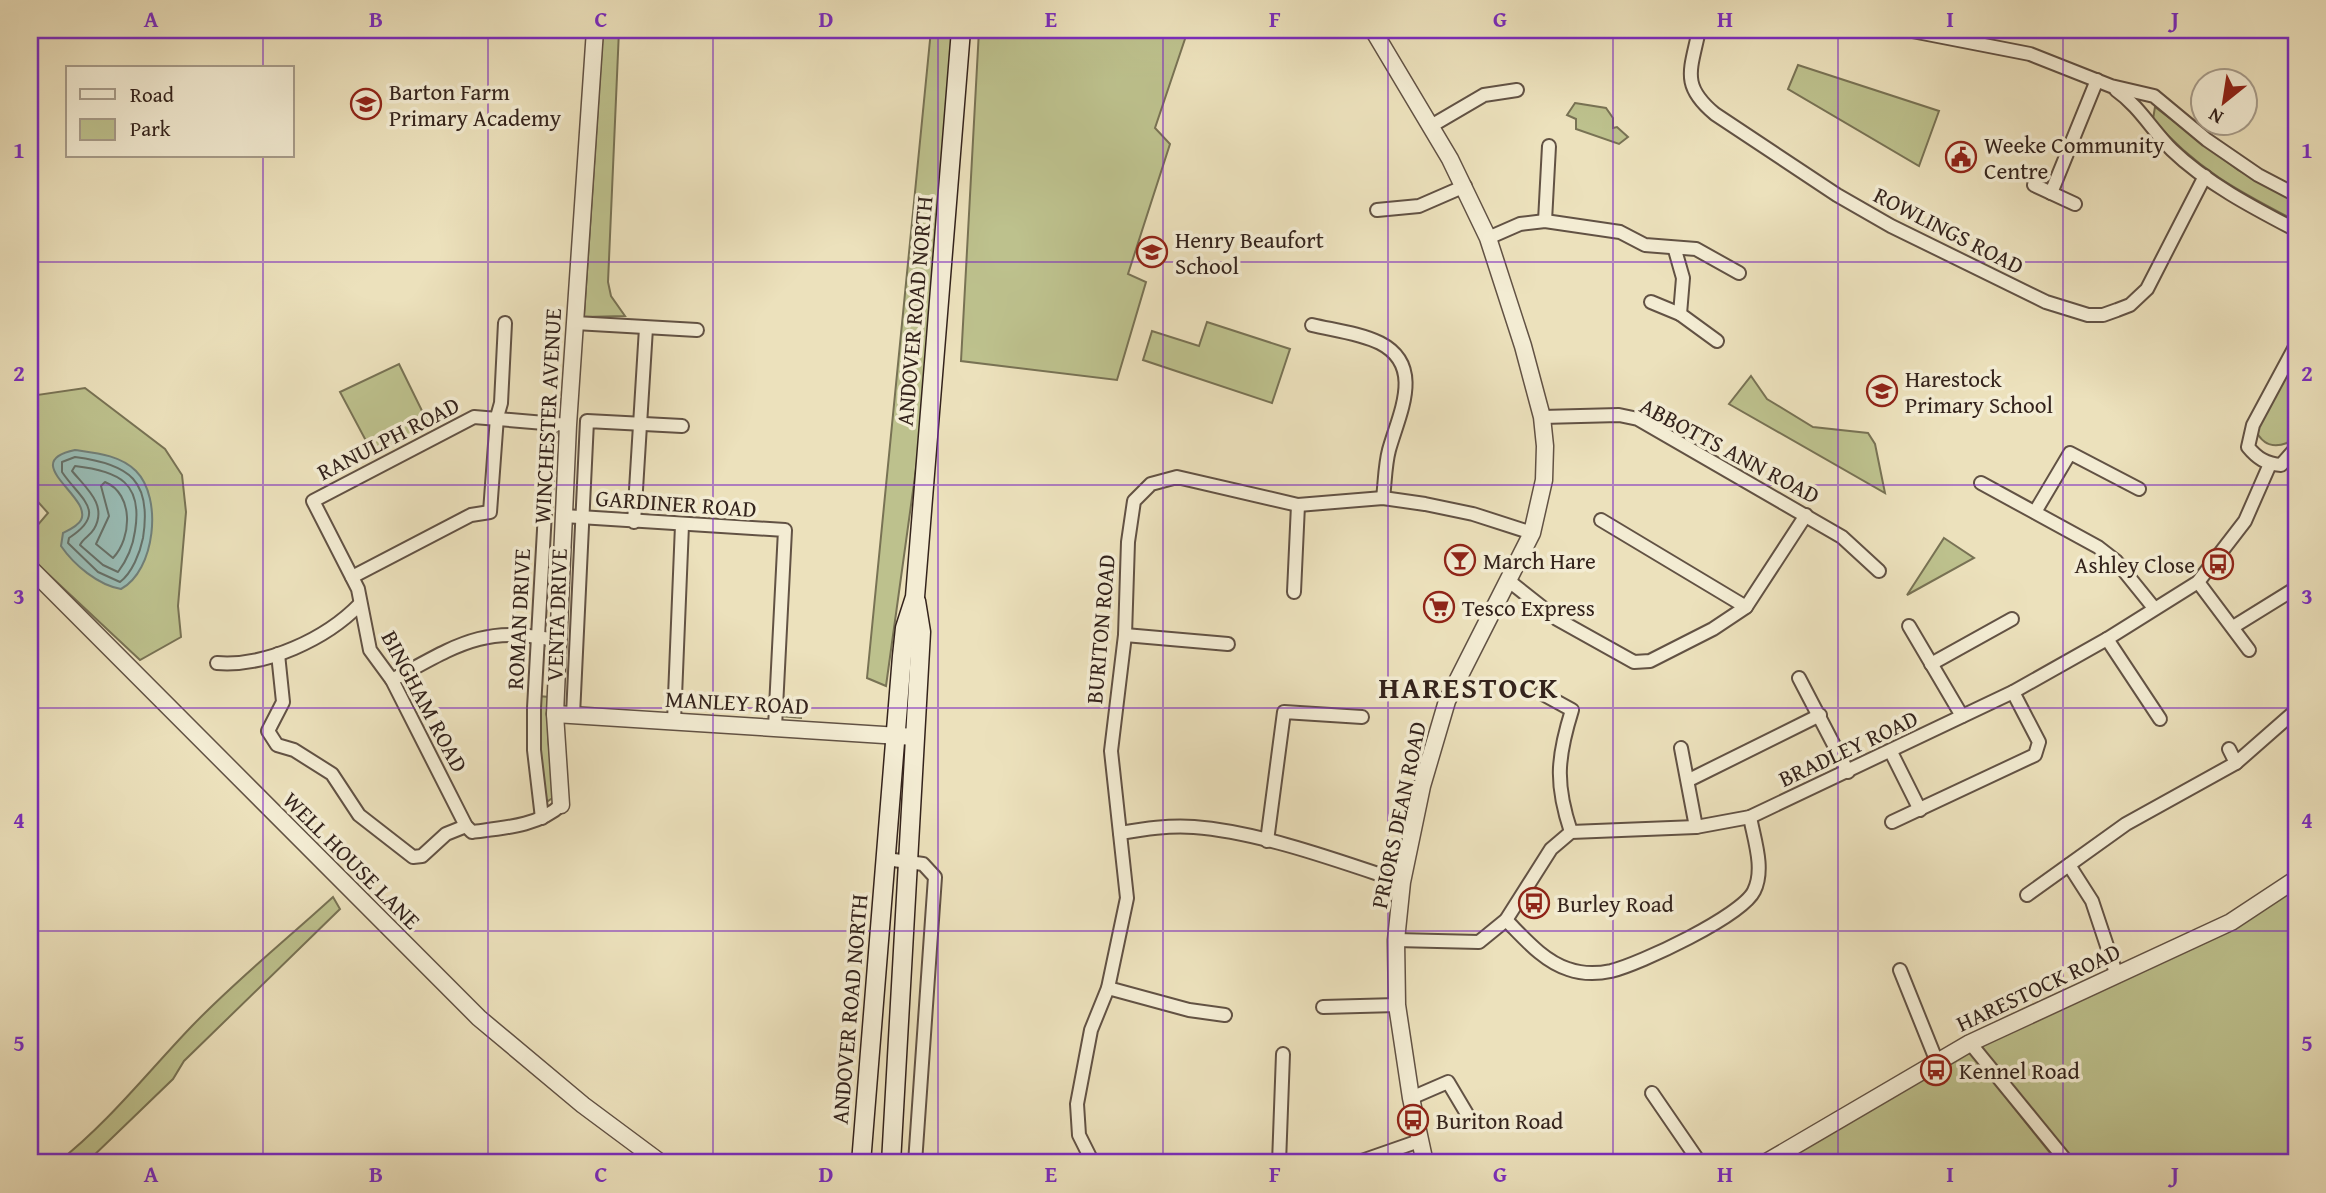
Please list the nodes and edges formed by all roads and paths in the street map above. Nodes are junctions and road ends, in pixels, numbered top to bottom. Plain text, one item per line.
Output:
1 (595, 30) edge
2 (961, 30) edge
3 (1373, 30) edge
4 (1699, 30) edge
5 (1907, 30) edge
6 (2097, 80) junction
7 (2111, 86) junction
8 (1517, 90) dead end
9 (2154, 96) junction
10 (2141, 113) junction
11 (1431, 126) junction
12 (1549, 146) dead end
13 (2205, 176) junction
14 (2034, 185) dead end
15 (1465, 186) junction
16 (2051, 193) junction
17 (2296, 195) edge
18 (2075, 204) dead end
19 (1377, 210) dead end
20 (1545, 221) junction
21 (2296, 230) edge
22 (1488, 238) junction
23 (1675, 250) junction
24 (1738, 274) dead end
25 (1651, 302) dead end
26 (1680, 314) junction
27 (505, 323) dead end
28 (575, 323) junction
29 (1312, 325) dead end
30 (646, 328) junction
31 (697, 330) dead end
32 (1717, 341) dead end
33 (2296, 345) edge
34 (2291, 366) edge
35 (1542, 416) junction
36 (497, 417) junction
37 (550, 423) junction
38 (639, 423) junction
39 (568, 425) junction
40 (682, 426) dead end
41 (2296, 448) edge
42 (2270, 464) junction
43 (1981, 483) dead end
44 (2139, 489) dead end
45 (1383, 498) junction
46 (313, 501) joint
47 (1298, 505) junction
48 (2035, 512) junction
49 (1806, 515) junction
50 (564, 516) junction
51 (581, 517) junction
52 (1601, 520) dead end
53 (634, 522) junction
54 (682, 525) junction
55 (1532, 533) junction
56 (30, 568) edge
57 (1879, 571) dead end
58 (352, 577) junction
59 (1509, 581) junction
60 (2197, 582) junction
61 (2296, 588) edge
62 (1294, 592) dead end
63 (915, 597) junction
64 (360, 604) junction
65 (1746, 607) junction
66 (2154, 608) junction
67 (2012, 619) dead end
68 (1909, 626) dead end
69 (2233, 627) junction
70 (1125, 635) junction
71 (538, 636) junction
72 (2107, 639) junction
73 (558, 641) junction
74 (1228, 644) dead end
75 (2249, 650) dead end
76 (278, 654) junction
77 (217, 663) dead end
78 (1931, 664) junction
79 (1799, 678) dead end
80 (392, 680) junction
81 (2013, 692) junction
82 (1541, 693) dead end
83 (2293, 713) dead end
84 (555, 714) junction
85 (573, 715) junction
86 (1820, 715) junction
87 (1962, 716) junction
88 (1362, 717) dead end
89 (2160, 719) dead end
90 (674, 721) junction
91 (775, 727) junction
92 (896, 735) junction
93 (915, 737) junction
94 (1681, 748) dead end
95 (2229, 749) dead end
96 (1891, 752) junction
97 (2236, 763) junction
98 (1848, 772) junction
99 (1689, 780) junction
100 (561, 805) joint
101 (1920, 810) junction
102 (1750, 817) junction
103 (542, 818) junction
104 (1892, 822) dead end
105 (466, 825) junction
106 (1696, 827) junction
107 (1571, 832) junction
108 (1120, 833) junction
109 (1267, 841) junction
110 (886, 859) junction
111 (909, 862) junction
112 (2069, 865) junction
113 (2296, 879) edge
114 (1402, 882) junction
115 (2027, 895) dead end
116 (1506, 920) junction
117 (1396, 940) junction
118 (1900, 970) dead end
119 (2117, 976) junction
120 (1108, 988) junction
121 (1397, 1005) junction
122 (1323, 1007) dead end
123 (1225, 1015) dead end
124 (899, 1034) junction
125 (925, 1035) junction
126 (1970, 1042) junction
127 (1283, 1054) dead end
128 (1937, 1062) junction
129 (1660, 1097) dead end
130 (1411, 1098) junction
131 (1467, 1114) dead end
132 (1419, 1141) junction
133 (661, 1163) edge
134 (861, 1163) edge
135 (891, 1163) edge
136 (915, 1163) edge
137 (1093, 1163) edge
138 (1279, 1163) edge
139 (1356, 1163) edge
140 (1425, 1163) edge
141 (1700, 1163) edge
142 (1765, 1163) edge
143 (2068, 1163) edge

1 - 28 street, WINCHESTER AVENUE
2 - 63 main road, ANDOVER ROAD NORTH
3 - 11 street, PRIORS DEAN ROAD
4 - 13 street, ROWLINGS ROAD
5 - 6 street
6 - 7 street
6 - 16 street
7 - 9 street
7 - 10 street
8 - 11 street
9 - 10 street
9 - 17 street
10 - 13 street
11 - 15 street, PRIORS DEAN ROAD
12 - 20 street
13 - 21 street
14 - 16 street
15 - 19 street
15 - 22 street, PRIORS DEAN ROAD
16 - 18 street
20 - 22 street
20 - 23 street
22 - 35 street, PRIORS DEAN ROAD
23 - 24 street
23 - 26 street
25 - 26 street
26 - 32 street
27 - 36 street
28 - 30 street
28 - 39 street, WINCHESTER AVENUE
29 - 45 street
30 - 31 street
30 - 38 street
33 - 34 street
34 - 42 street
35 - 49 street, ABBOTTS ANN ROAD
35 - 55 street, PRIORS DEAN ROAD
36 - 37 street, RANULPH ROAD
36 - 46 street, RANULPH ROAD
36 - 58 street
37 - 39 street, RANULPH ROAD
37 - 71 street, ROMAN DRIVE
38 - 40 street
38 - 51 street, VENTA DRIVE
38 - 53 street
39 - 50 street, WINCHESTER AVENUE
41 - 42 street
42 - 60 street, BRADLEY ROAD
43 - 48 street
44 - 48 street
45 - 47 street, BURITON ROAD
45 - 55 street, BURITON ROAD
46 - 58 street, BINGHAM ROAD
47 - 62 street
47 - 70 street, BURITON ROAD
48 - 66 street
49 - 57 street, ABBOTTS ANN ROAD
49 - 65 street
50 - 51 street, GARDINER ROAD
50 - 73 street, WINCHESTER AVENUE
51 - 53 street, GARDINER ROAD
51 - 85 street, VENTA DRIVE
52 - 65 street
53 - 54 street, GARDINER ROAD
54 - 90 street
54 - 91 street, GARDINER ROAD
55 - 59 street, PRIORS DEAN ROAD
56 - 133 street, WELL HOUSE LANE
58 - 64 street, BINGHAM ROAD
59 - 65 street
59 - 114 street, PRIORS DEAN ROAD
60 - 66 street, BRADLEY ROAD
60 - 69 street
61 - 69 street
63 - 92 main road, ANDOVER ROAD NORTH
63 - 93 main road, ANDOVER ROAD NORTH
64 - 76 street
64 - 80 street, BINGHAM ROAD
66 - 72 street, BRADLEY ROAD
67 - 78 street
68 - 78 street
69 - 75 street
70 - 74 street
70 - 108 street, BURITON ROAD
71 - 73 street
71 - 80 street
71 - 103 street, ROMAN DRIVE
72 - 81 street, BRADLEY ROAD
72 - 89 street
73 - 84 street, WINCHESTER AVENUE
76 - 77 street
76 - 105 street
78 - 87 street
79 - 86 street
80 - 105 street, BINGHAM ROAD
81 - 87 street, BRADLEY ROAD
81 - 101 street
82 - 107 street
83 - 97 street
84 - 85 street, MANLEY ROAD
84 - 100 street, WINCHESTER AVENUE
85 - 90 street, MANLEY ROAD
86 - 98 street
86 - 99 street
87 - 96 street, BRADLEY ROAD
88 - 109 street
90 - 91 street, MANLEY ROAD
91 - 92 street, MANLEY ROAD
92 - 93 street, MANLEY ROAD
92 - 110 main road, ANDOVER ROAD NORTH
93 - 111 main road, ANDOVER ROAD NORTH
94 - 99 street
95 - 97 street
96 - 98 street, BRADLEY ROAD
96 - 101 street
97 - 112 street
98 - 102 street, BRADLEY ROAD
99 - 106 street
100 - 103 street
101 - 104 street
102 - 106 street, BRADLEY ROAD
102 - 116 street
103 - 105 street
106 - 107 street, BRADLEY ROAD
107 - 116 street
108 - 109 street
108 - 120 street, BURITON ROAD
109 - 114 street
110 - 111 street
110 - 134 main road, ANDOVER ROAD NORTH
111 - 124 main road, ANDOVER ROAD NORTH
111 - 125 street
112 - 115 street
112 - 119 street
113 - 119 street, HARESTOCK ROAD
114 - 117 street, PRIORS DEAN ROAD
116 - 117 street
117 - 121 street, PRIORS DEAN ROAD
118 - 128 street
119 - 126 street, HARESTOCK ROAD
120 - 123 street
120 - 137 street, BURITON ROAD
121 - 122 street
121 - 130 street, PRIORS DEAN ROAD
124 - 125 street
124 - 135 main road, ANDOVER ROAD NORTH
125 - 136 street
126 - 128 street, HARESTOCK ROAD
126 - 143 street
127 - 138 street
128 - 142 street, HARESTOCK ROAD
129 - 141 street
130 - 131 street
130 - 132 street, PRIORS DEAN ROAD
132 - 139 street
132 - 140 street, PRIORS DEAN ROAD

